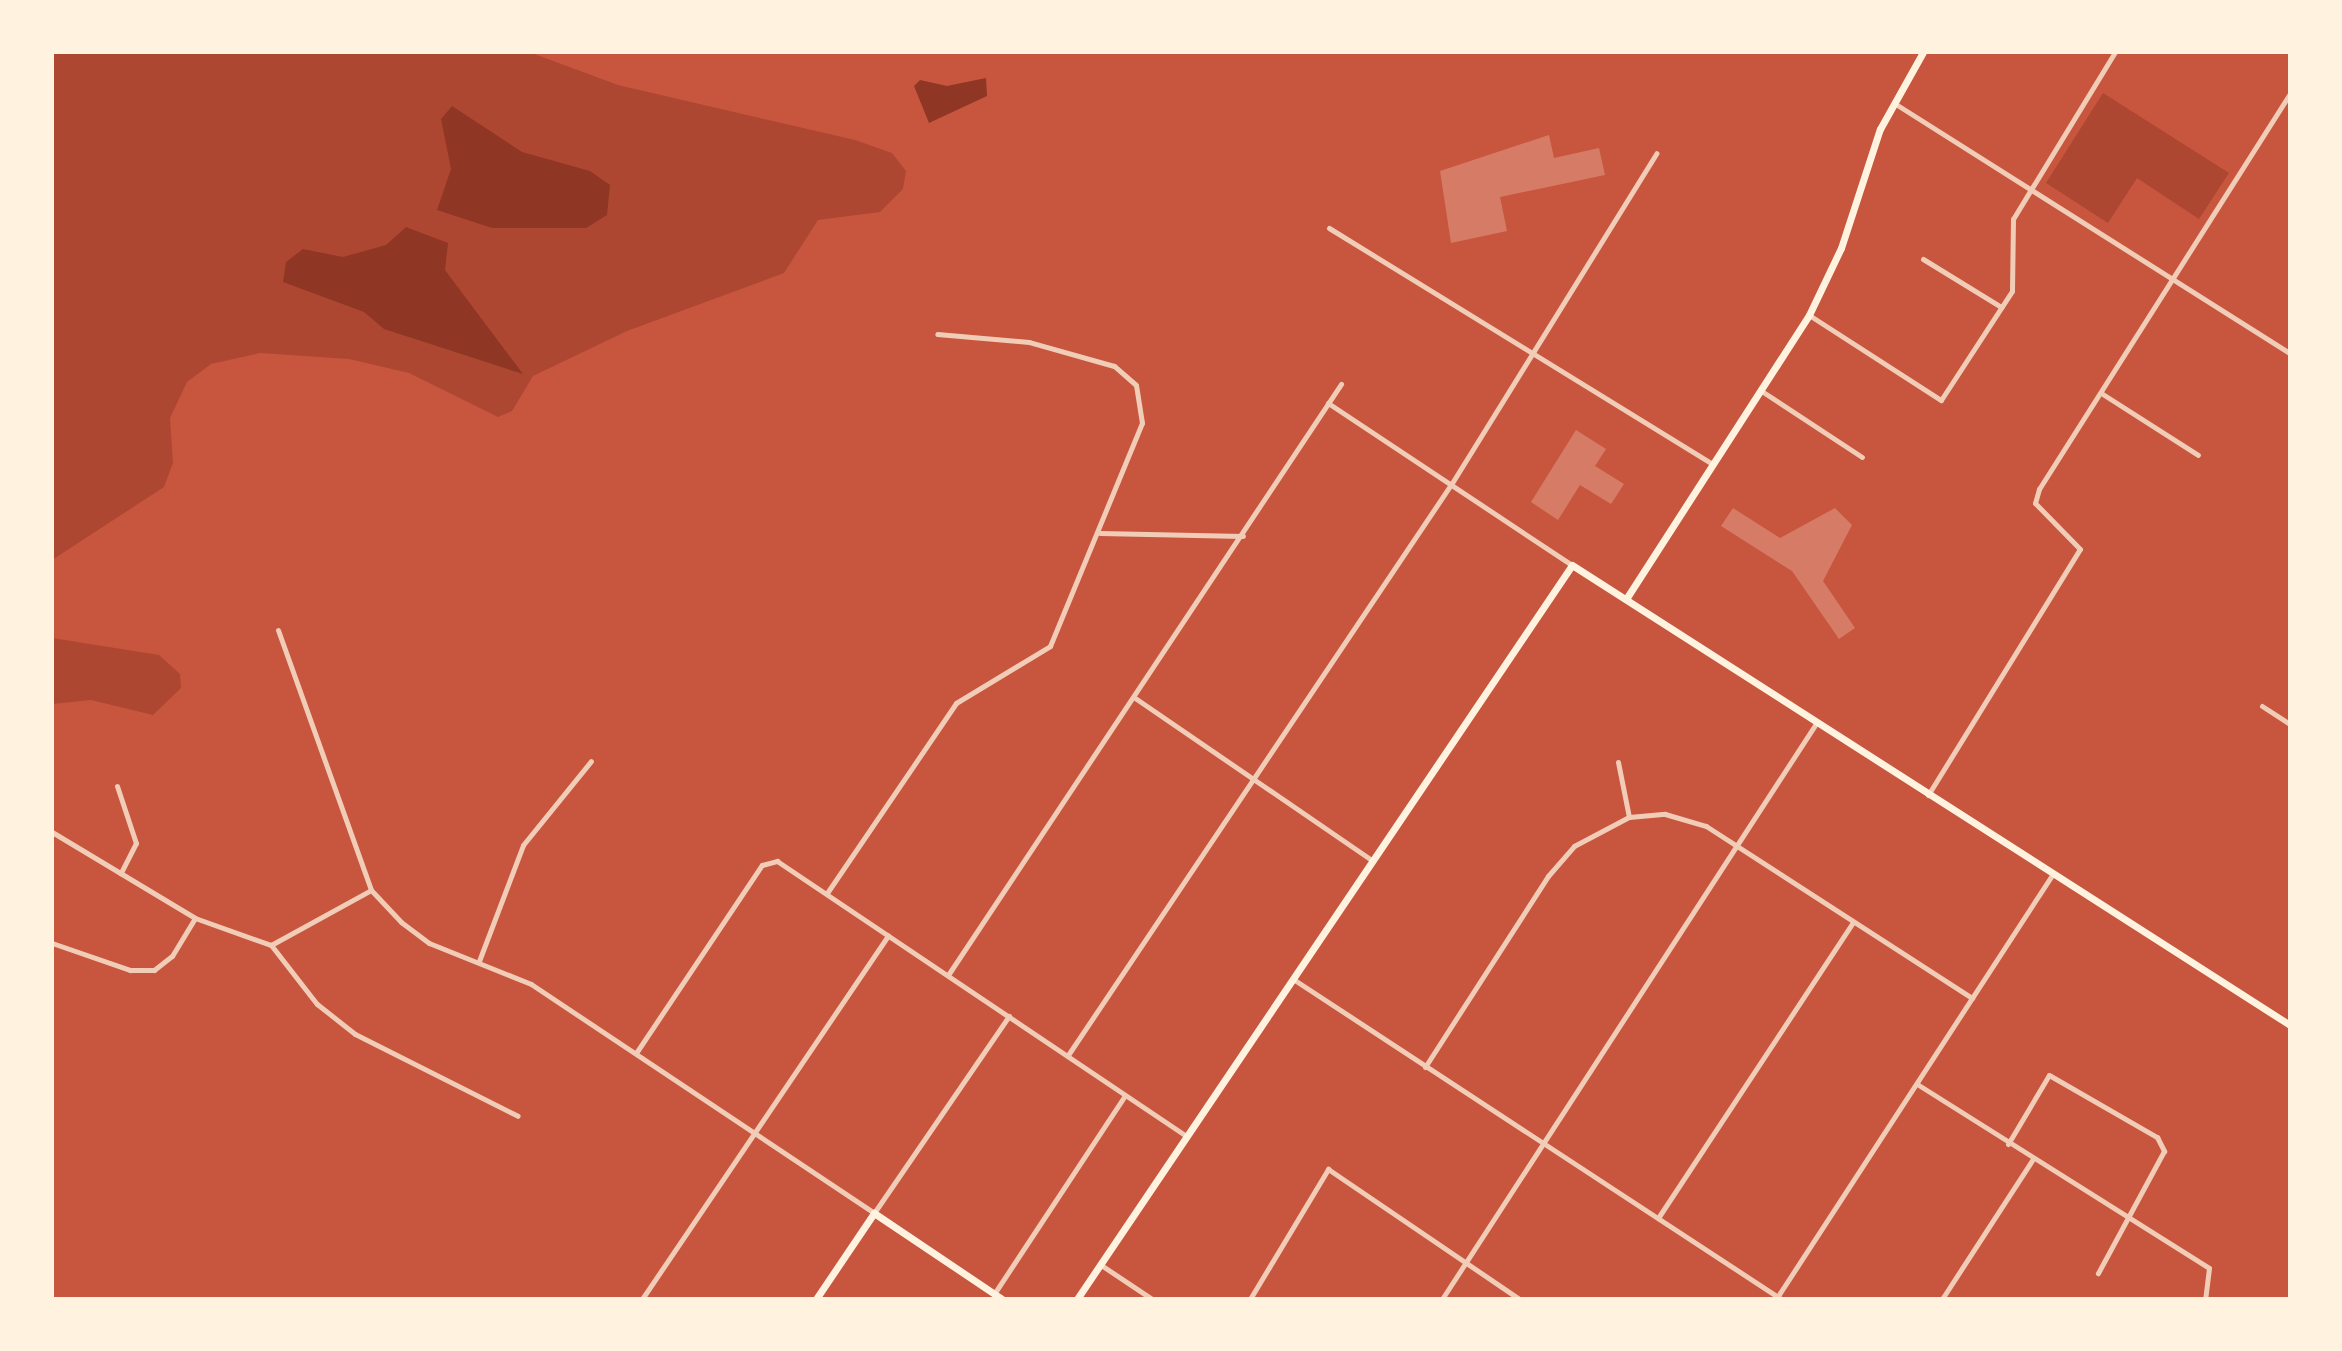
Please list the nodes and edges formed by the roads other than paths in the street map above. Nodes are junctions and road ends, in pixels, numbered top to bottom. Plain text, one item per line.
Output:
1 (1923, 52) edge
2 (2115, 52) edge
3 (2290, 93) edge
4 (1893, 103) junction
5 (1657, 153) dead end
6 (2029, 189) junction
7 (1329, 228) dead end
8 (1923, 259) dead end
9 (2172, 279) junction
10 (2001, 307) junction
11 (1809, 315) junction
12 (937, 334) dead end
13 (2290, 353) edge
14 (1533, 354) junction
15 (1341, 384) dead end
16 (1760, 390) junction
17 (2101, 393) junction
18 (1328, 403) junction
19 (2198, 455) dead end
20 (1862, 457) dead end
21 (1714, 464) junction
22 (1452, 483) junction
23 (1100, 533) junction
24 (1243, 536) junction
25 (1572, 565) junction
26 (1626, 599) junction
27 (278, 630) dead end
28 (1135, 698) junction
29 (2262, 706) dead end
30 (1817, 721) junction
31 (2290, 724) edge
32 (591, 761) dead end
33 (1618, 762) dead end
34 (1254, 779) junction
35 (117, 786) dead end
36 (1927, 795) junction
37 (1629, 817) junction
38 (52, 832) edge
39 (1736, 845) junction
40 (1373, 861) junction
41 (121, 873) junction
42 (2052, 875) junction
43 (371, 890) junction
44 (827, 893) junction
45 (195, 918) junction
46 (1853, 922) junction
47 (888, 935) junction
48 (52, 943) edge
49 (271, 945) junction
50 (479, 961) junction
51 (948, 975) junction
52 (1293, 979) junction
53 (1972, 998) junction
54 (1009, 1016) junction
55 (2290, 1025) edge
56 (636, 1053) junction
57 (1068, 1055) junction
58 (1425, 1067) junction
59 (1917, 1084) junction
60 (1125, 1095) junction
61 (518, 1116) dead end
62 (754, 1133) junction
63 (1188, 1136) junction
64 (1542, 1143) junction
65 (2008, 1144) junction
66 (2033, 1159) junction
67 (874, 1213) junction
68 (1658, 1218) junction
69 (2132, 1220) junction
70 (1463, 1263) junction
71 (1101, 1265) junction
72 (2098, 1273) dead end
73 (994, 1294) junction
74 (1779, 1298) edge
75 (642, 1299) edge
76 (816, 1299) edge
77 (1002, 1299) edge
78 (1077, 1299) edge
79 (1152, 1299) edge
80 (1250, 1299) edge
81 (1442, 1299) edge
82 (1519, 1299) edge
83 (1942, 1299) edge
84 (2205, 1299) edge

1 - 4 main road
2 - 6 street
3 - 9 street
4 - 6 street
4 - 11 main road
5 - 14 street
6 - 9 street
6 - 10 street
7 - 14 street
8 - 10 street
9 - 13 street
9 - 17 street
10 - 11 street
11 - 16 main road
12 - 23 street
14 - 21 street
14 - 22 street
15 - 18 street
16 - 20 street
16 - 21 main road
17 - 19 street
17 - 36 street
18 - 22 street
18 - 24 street
21 - 26 main road
22 - 25 street
22 - 34 street
23 - 24 street
23 - 44 street
24 - 28 street
25 - 26 main road
25 - 40 main road
26 - 30 main road
27 - 43 street
28 - 34 street
28 - 51 street
29 - 31 street
30 - 36 main road
30 - 39 street
32 - 50 street
33 - 37 street
34 - 40 street
34 - 57 street
35 - 41 street
36 - 42 main road
37 - 39 street
37 - 58 street
38 - 41 street
39 - 46 street
39 - 64 street
40 - 52 main road
41 - 45 street
42 - 53 street
42 - 55 main road
43 - 49 street
43 - 50 street
44 - 47 street
44 - 56 street
45 - 48 street
45 - 49 street
46 - 53 street
46 - 68 street
47 - 51 street
47 - 62 street
49 - 61 street
50 - 56 street
51 - 54 street
52 - 58 street
52 - 63 main road
53 - 59 street
54 - 57 street
54 - 67 street
56 - 62 street
57 - 60 street
58 - 64 street
59 - 65 street
59 - 74 street
60 - 63 street
60 - 73 street
62 - 67 street
62 - 75 street
63 - 71 main road
64 - 68 street
64 - 70 street
65 - 66 street
65 - 69 street
66 - 69 street
66 - 83 street
67 - 73 main road
67 - 76 main road
68 - 74 street
69 - 72 street
69 - 84 street
70 - 80 street
70 - 81 street
70 - 82 street
71 - 78 main road
71 - 79 street
73 - 77 main road

